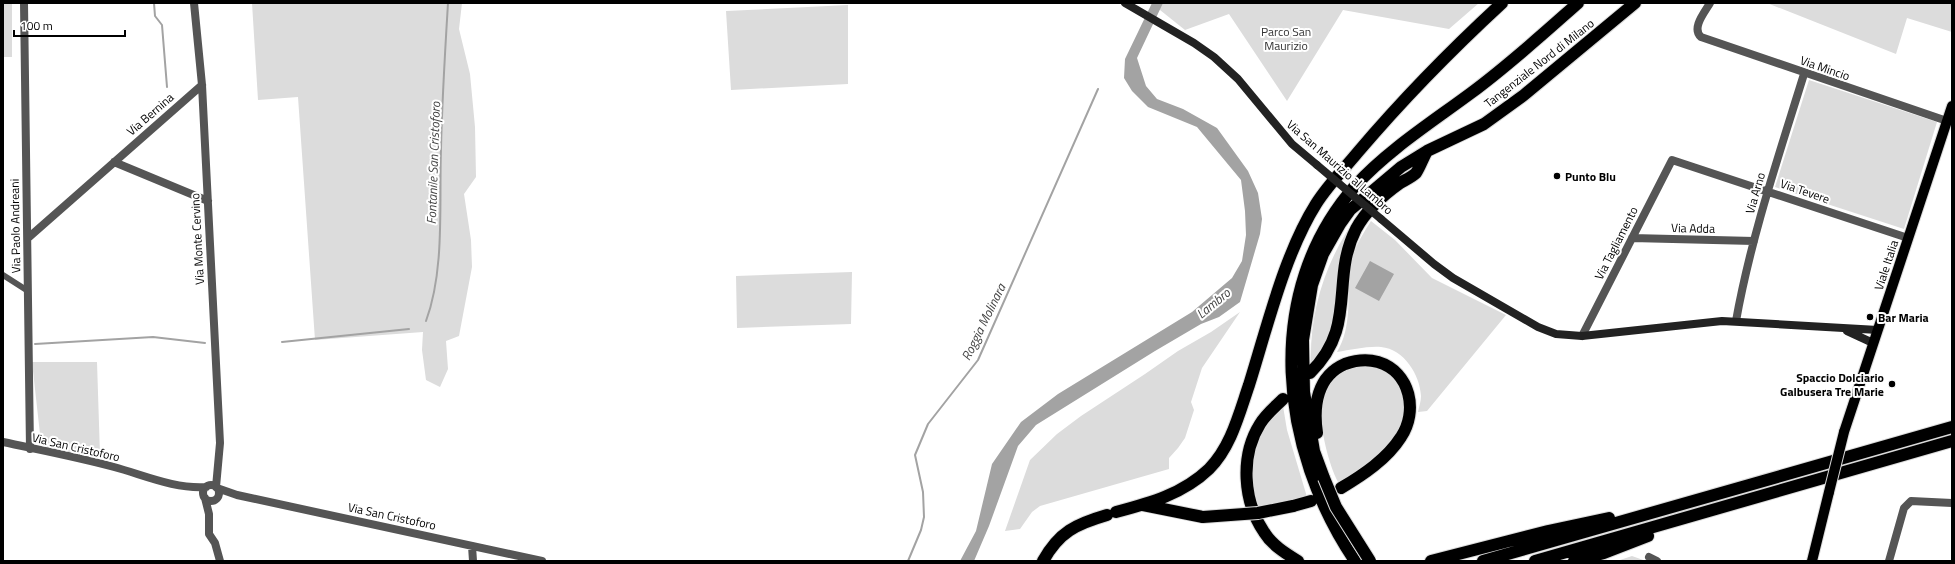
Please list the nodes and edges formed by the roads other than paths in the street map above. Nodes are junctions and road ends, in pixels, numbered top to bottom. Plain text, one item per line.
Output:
1 (24, 3) edge
2 (194, 3) edge
3 (1126, 3) edge
4 (1502, 3) edge
5 (1578, 3) edge
6 (1635, 3) edge
7 (1710, 3) edge
8 (1804, 74) junction
9 (202, 85) junction
10 (1952, 106) edge
11 (1947, 121) junction
12 (1427, 151) junction
13 (1672, 160) joint
14 (114, 162) junction
15 (1768, 190) junction
16 (208, 201) junction
17 (28, 238) junction
18 (1632, 238) junction
19 (1908, 238) junction
20 (1754, 241) junction
21 (3, 275) edge
22 (28, 291) junction
23 (1736, 321) junction
24 (1838, 328) junction
25 (1878, 330) junction
26 (1582, 336) junction
27 (1873, 343) junction
28 (1310, 374) dead end
29 (1283, 399) dead end
30 (1952, 427) edge
31 (1952, 441) edge
32 (3, 442) edge
33 (30, 449) junction
34 (1326, 473) junction
35 (212, 487) junction
36 (190, 488) junction
37 (1341, 488) dead end
38 (1718, 494) junction
39 (237, 495) junction
40 (205, 497) junction
41 (216, 499) junction
42 (1311, 501) dead end
43 (1952, 503) edge
44 (1142, 505) junction
45 (1716, 510) junction
46 (209, 514) junction
47 (1333, 527) junction
48 (472, 546) junction
49 (220, 561) edge
50 (473, 561) edge
51 (542, 561) edge
52 (1043, 561) edge
53 (1298, 561) edge
54 (1350, 561) edge
55 (1355, 561) edge
56 (1370, 561) edge
57 (1431, 561) edge
58 (1484, 561) edge
59 (1535, 561) edge
60 (1574, 561) edge
61 (1812, 561) edge
62 (1889, 561) edge

1 - 17 street, Via Paolo Andreani
2 - 9 street, Via Monte Cervino
3 - 26 main road, Via San Maurizio al Lambro, bridge
4 - 44 highway
5 - 47 highway, Tangenziale Nord di Milano
6 - 12 highway, Tangenziale Nord di Milano
7 - 8 street, Via Mincio
8 - 11 street, Via Mincio
8 - 15 street, Via Arno
9 - 14 street, Via Bernina
9 - 16 street, Via Monte Cervino
10 - 11 main road, Viale Italia
11 - 19 main road, Viale Italia
12 - 28 highway
12 - 34 highway, Tangenziale Nord di Milano
13 - 15 street, Via Tevere
13 - 18 street, Via Tagliamento
14 - 16 street
14 - 17 street, Via Bernina
15 - 19 street, Via Tevere
15 - 20 street, Via Arno
16 - 35 street, Via Monte Cervino
17 - 22 street, Via Paolo Andreani
18 - 20 street, Via Adda
18 - 26 street, Via Tagliamento
19 - 25 main road, Viale Italia
20 - 23 street, Via Arno
21 - 22 street
22 - 33 street, Via Paolo Andreani
23 - 24 main road, Via San Maurizio al Lambro
23 - 26 main road, Via San Maurizio al Lambro
24 - 25 main road
24 - 27 main road
25 - 27 main road, Viale Italia
27 - 61 main road, Viale Italia, bridge
29 - 53 highway
30 - 38 highway
31 - 45 highway
32 - 33 street, Via San Cristoforo
33 - 36 street, Via San Cristoforo
34 - 37 highway
34 - 56 highway, Tangenziale Nord di Milano, bridge
35 - 36 street, Via San Cristoforo
35 - 39 street, Via San Cristoforo
35 - 40 street
35 - 41 street
36 - 40 street, Via San Cristoforo
38 - 57 highway
38 - 58 highway
39 - 41 street, Via San Cristoforo
39 - 48 street, Via San Cristoforo
40 - 41 street
40 - 46 street
41 - 46 street
42 - 44 highway, bridge
43 - 62 street
44 - 52 highway
45 - 59 highway
45 - 60 highway
46 - 49 street
47 - 54 highway
47 - 55 highway, Tangenziale Nord di Milano
48 - 50 street
48 - 51 street, Via San Cristoforo

